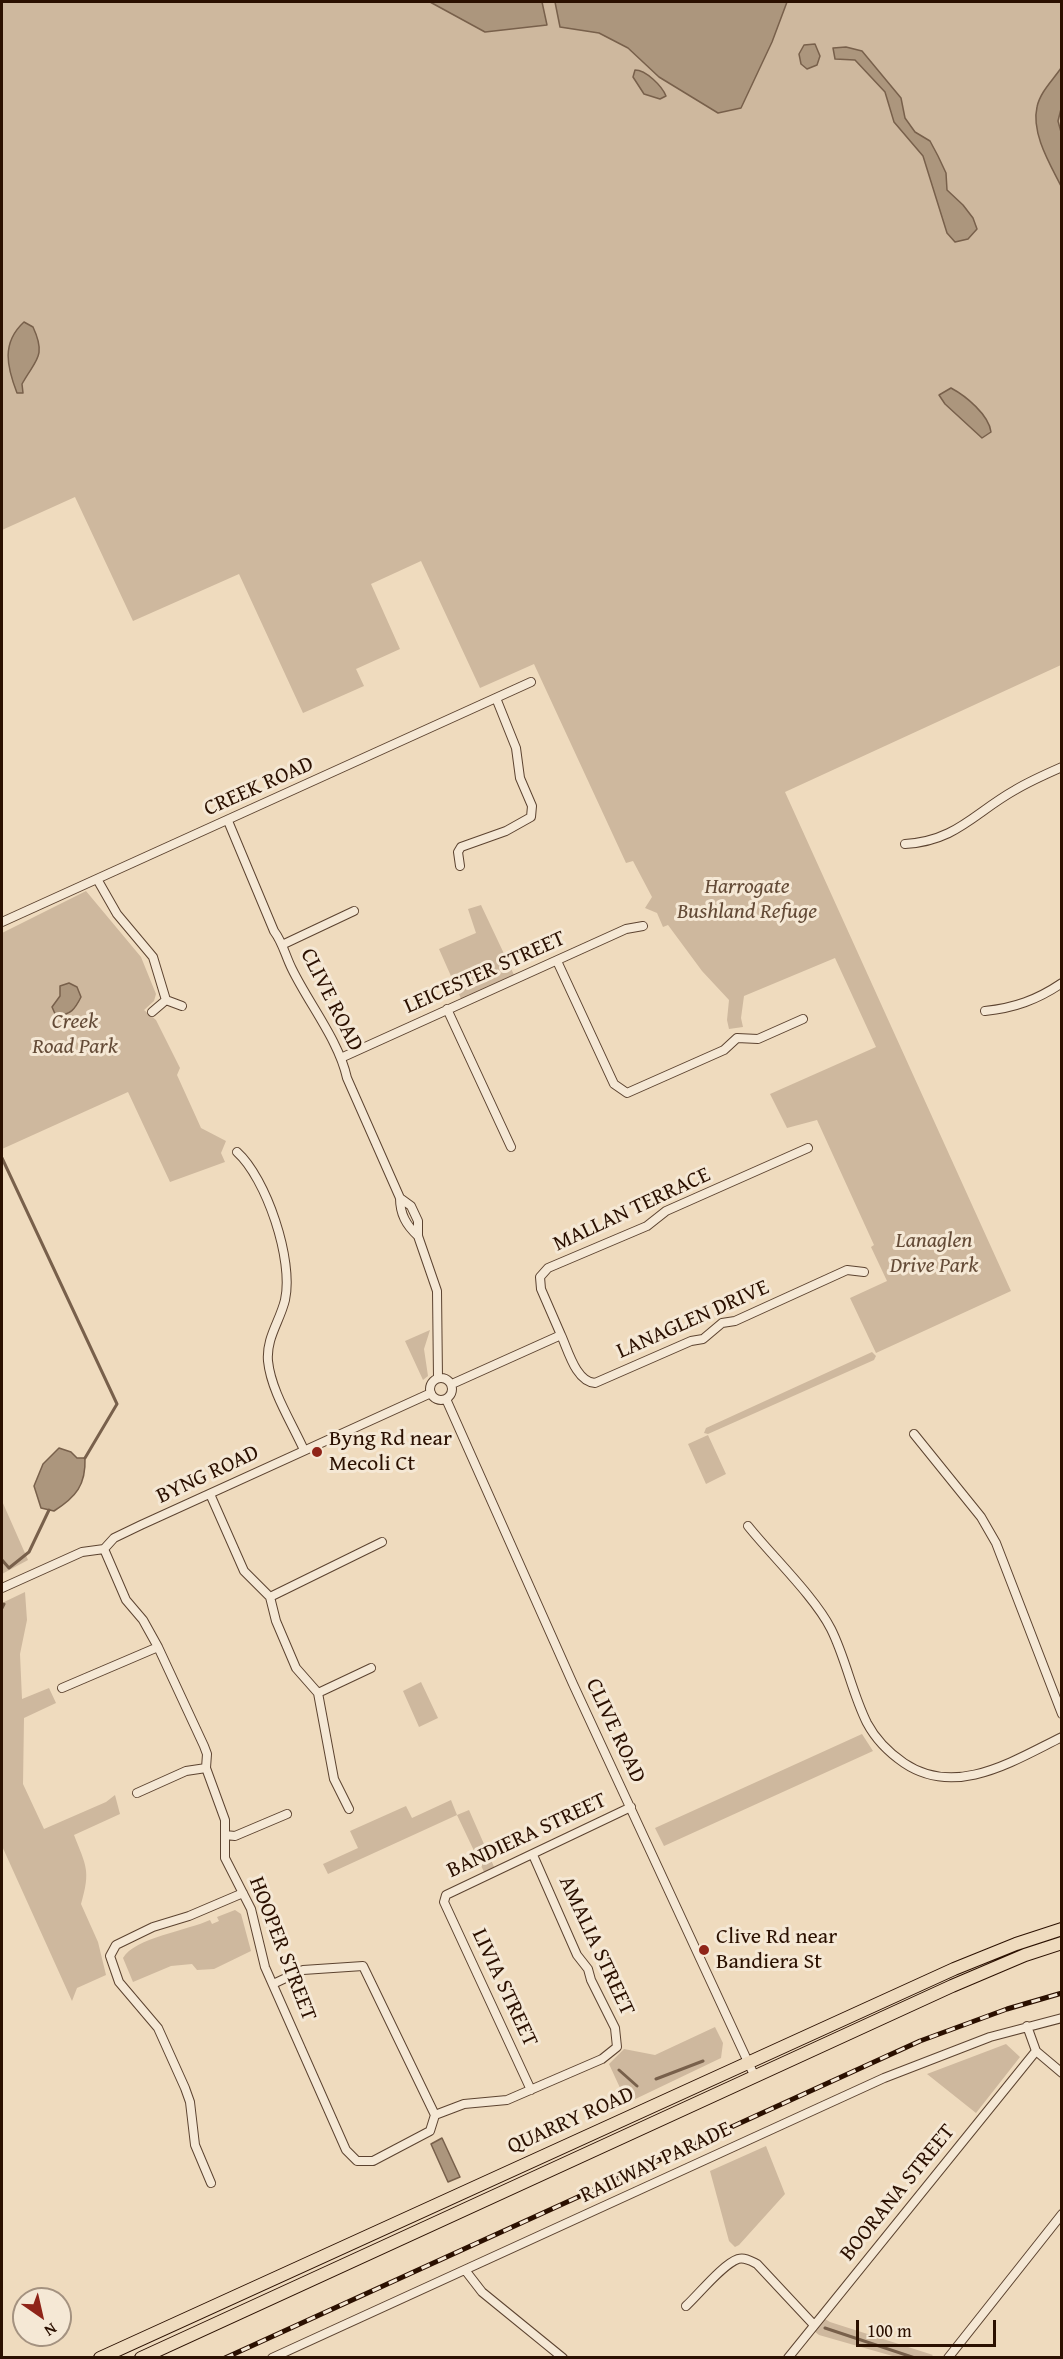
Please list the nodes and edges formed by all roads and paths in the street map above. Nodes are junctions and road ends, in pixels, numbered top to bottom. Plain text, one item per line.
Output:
1 (531, 682) dead end
2 (496, 698) junction
3 (1062, 767) edge
4 (228, 821) junction
5 (905, 844) dead end
6 (460, 866) dead end
7 (97, 879) junction
8 (354, 911) dead end
9 (2, 922) edge
10 (643, 926) dead end
11 (284, 944) junction
12 (557, 961) junction
13 (1062, 983) edge
14 (166, 1000) junction
15 (182, 1005) dead end
16 (447, 1010) junction
17 (985, 1011) dead end
18 (153, 1012) dead end
19 (803, 1019) dead end
20 (343, 1058) junction
21 (511, 1148) dead end
22 (808, 1148) dead end
23 (237, 1152) dead end
24 (864, 1272) dead end
25 (561, 1335) junction
26 (438, 1378) junction
27 (452, 1384) junction
28 (430, 1393) junction
29 (446, 1399) junction
30 (914, 1434) dead end
31 (304, 1450) junction
32 (210, 1494) junction
33 (748, 1526) dead end
34 (382, 1542) dead end
35 (104, 1549) junction
36 (2, 1588) edge
37 (270, 1597) junction
38 (158, 1647) junction
39 (370, 1668) dead end
40 (62, 1688) dead end
41 (318, 1693) junction
42 (1062, 1714) edge
43 (1062, 1737) edge
44 (206, 1768) junction
45 (136, 1793) dead end
46 (631, 1807) junction
47 (349, 1809) dead end
48 (287, 1814) dead end
49 (225, 1835) junction
50 (533, 1855) junction
51 (243, 1893) junction
52 (444, 1902) joint
53 (1062, 1929) edge
54 (1062, 1943) edge
55 (273, 1984) junction
56 (1062, 2018) edge
57 (1027, 2026) junction
58 (1036, 2051) junction
59 (748, 2063) junction
60 (1062, 2073) edge
61 (755, 2077) junction
62 (531, 2090) junction
63 (435, 2115) junction
64 (591, 2134) junction
65 (598, 2149) junction
66 (211, 2183) dead end
67 (1062, 2214) edge
68 (465, 2270) junction
69 (686, 2306) dead end
70 (814, 2325) junction
71 (553, 2354) edge
72 (100, 2358) edge
73 (141, 2358) edge
74 (272, 2358) edge
75 (563, 2358) edge
76 (788, 2358) edge
77 (948, 2358) edge

1 - 2 street, CREEK ROAD
2 - 4 street, CREEK ROAD
2 - 6 street
3 - 5 street
4 - 7 street, CREEK ROAD
4 - 11 street, CLIVE ROAD
7 - 9 street, CREEK ROAD
7 - 14 street
8 - 11 street
10 - 12 street, LEICESTER STREET
11 - 20 street, CLIVE ROAD
12 - 16 street, LEICESTER STREET
12 - 19 street
13 - 17 street
14 - 15 street
14 - 18 street
16 - 20 street, LEICESTER STREET
16 - 21 street
20 - 26 street, CLIVE ROAD
22 - 25 street, MALLAN TERRACE
23 - 31 street
24 - 25 street, LANAGLEN DRIVE
25 - 27 street
26 - 27 street
26 - 28 street
27 - 29 street
28 - 29 street
28 - 31 street, BYNG ROAD
29 - 46 street, CLIVE ROAD
30 - 42 street
31 - 32 street, BYNG ROAD
32 - 35 street, BYNG ROAD
32 - 37 street
33 - 43 street
34 - 37 street
35 - 36 street, BYNG ROAD
35 - 38 street, HOOPER STREET
37 - 41 street
38 - 40 street
38 - 44 street, HOOPER STREET
39 - 41 street
41 - 47 street
44 - 45 street
44 - 49 street, HOOPER STREET
46 - 50 street, BANDIERA STREET
46 - 59 street, CLIVE ROAD
48 - 49 street
49 - 51 street, HOOPER STREET
50 - 52 street, BANDIERA STREET
50 - 62 street, AMALIA STREET
51 - 55 street, HOOPER STREET
51 - 66 street
52 - 62 street, LIVIA STREET
53 - 59 main road, QUARRY ROAD
54 - 61 main road, QUARRY ROAD
55 - 63 street
55 - 63 street, HOOPER STREET
56 - 57 street, RAILWAY PARADE
57 - 58 street
57 - 68 street, RAILWAY PARADE
58 - 60 street
58 - 70 street, BOORANA STREET
59 - 61 street, CLIVE ROAD
59 - 64 main road, QUARRY ROAD
61 - 65 main road, QUARRY ROAD
62 - 63 street, AMALIA STREET
64 - 65 main road
64 - 72 main road, QUARRY ROAD
65 - 73 main road, QUARRY ROAD
67 - 77 street
68 - 71 street
68 - 74 street, RAILWAY PARADE
69 - 70 street
70 - 76 street, BOORANA STREET
71 - 75 street

